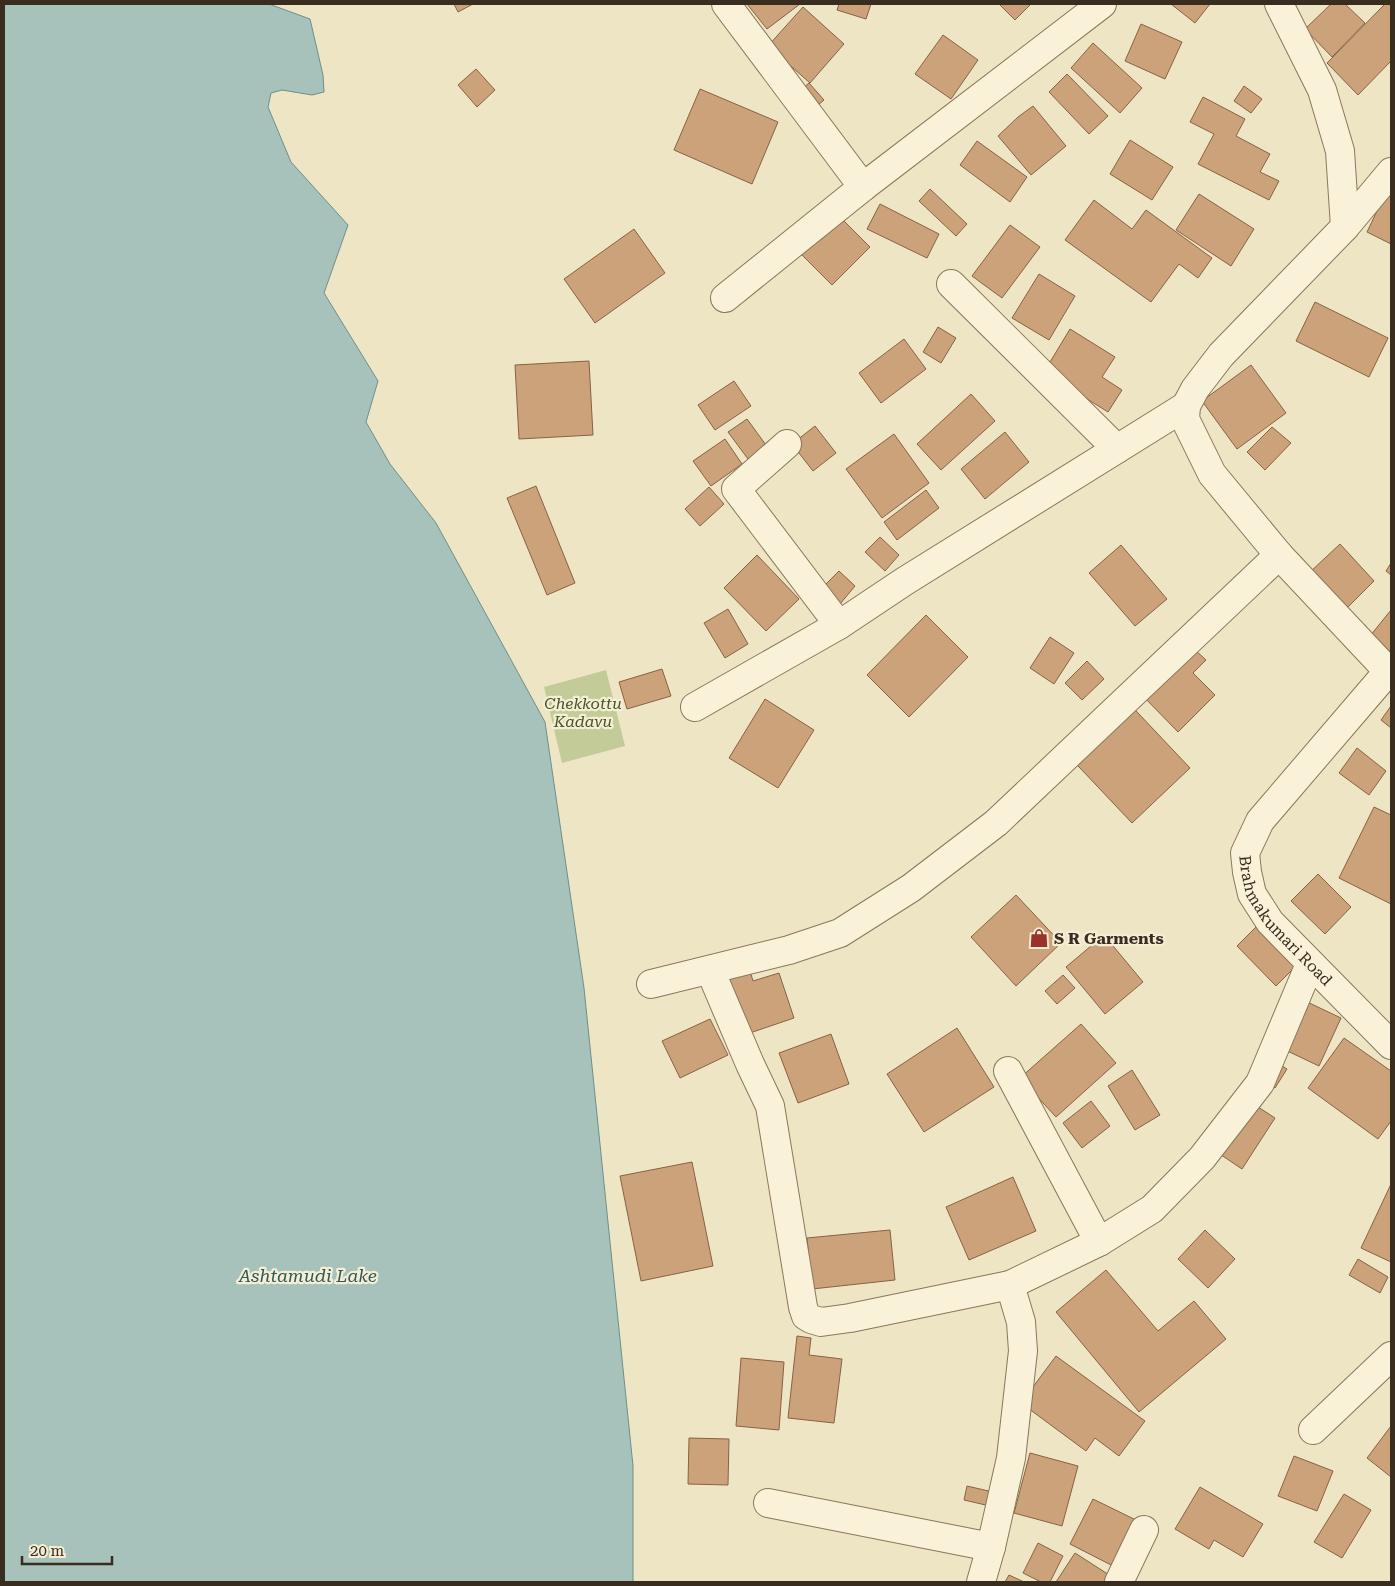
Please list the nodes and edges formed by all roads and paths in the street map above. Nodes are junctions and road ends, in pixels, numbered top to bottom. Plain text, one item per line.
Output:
1 (726, 4) edge
2 (1102, 4) edge
3 (1279, 4) edge
4 (1391, 172) edge
5 (863, 187) junction
6 (1345, 227) junction
7 (951, 284) dead end
8 (725, 298) dead end
9 (1186, 406) junction
10 (787, 444) dead end
11 (1117, 449) junction
12 (1279, 555) junction
13 (839, 625) junction
14 (1390, 669) edge
15 (695, 707) dead end
16 (1310, 964) junction
17 (710, 970) junction
18 (651, 984) dead end
19 (1391, 1045) edge
20 (1008, 1071) dead end
21 (1099, 1242) junction
22 (1010, 1286) junction
23 (1391, 1356) edge
24 (1313, 1430) dead end
25 (768, 1503) dead end
26 (1144, 1530) dead end
27 (991, 1547) junction
28 (980, 1582) edge
29 (1118, 1582) edge

1 - 5 street
2 - 5 street
3 - 6 street
4 - 6 street
5 - 8 street
6 - 9 street
7 - 11 street
9 - 11 street
9 - 12 street
10 - 13 street
11 - 13 street
12 - 14 street
12 - 17 street
13 - 15 street
14 - 16 street, Brahmakumari Road
16 - 19 street, Brahmakumari Road
16 - 21 street
17 - 18 street
17 - 22 street
20 - 21 street
21 - 22 street
22 - 27 street
23 - 24 street
25 - 27 street
26 - 29 street
27 - 28 street

